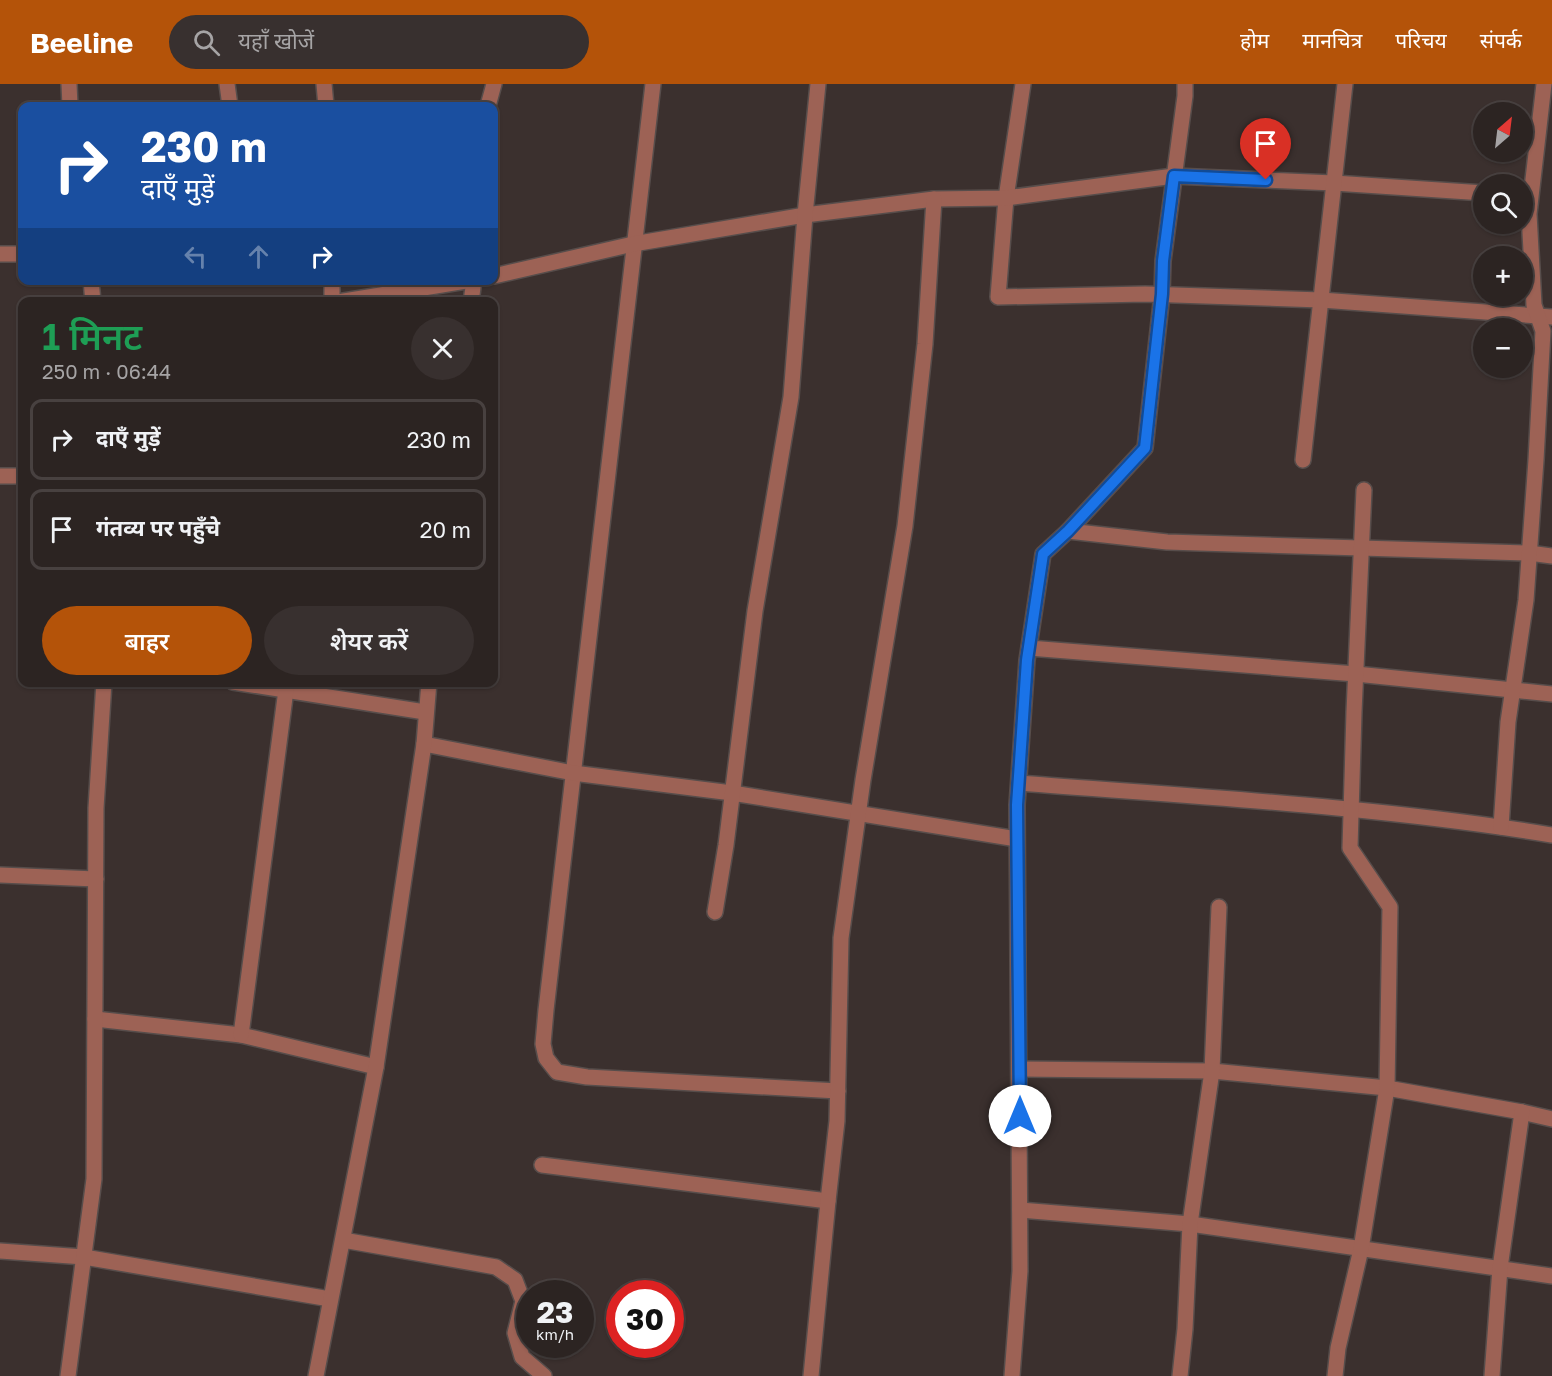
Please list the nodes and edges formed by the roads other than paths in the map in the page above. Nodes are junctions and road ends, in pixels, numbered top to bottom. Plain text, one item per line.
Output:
1 (69, 84) edge
2 (227, 84) edge
3 (324, 84) edge
4 (494, 84) edge
5 (652, 84) edge
6 (819, 84) edge
7 (1023, 84) edge
8 (1185, 84) edge
9 (1345, 84) edge
10 (1544, 84) edge
11 (70, 102) edge
12 (229, 102) edge
13 (326, 102) edge
14 (489, 102) edge
15 (1530, 174) edge
16 (1174, 176) junction
17 (1334, 183) junction
18 (1473, 192) edge
19 (1006, 198) junction
20 (934, 199) junction
21 (805, 215) junction
22 (1530, 234) edge
23 (633, 244) junction
24 (0, 254) edge
25 (18, 255) edge
26 (498, 275) edge
27 (442, 285) edge
28 (1162, 294) junction
29 (369, 297) edge
30 (1321, 300) junction
31 (1545, 316) edge
32 (1304, 460) dead end
33 (0, 476) edge
34 (18, 476) edge
35 (1365, 490) dead end
36 (1068, 531) junction
37 (1362, 549) junction
38 (1529, 553) junction
39 (1552, 556) edge
40 (1029, 648) junction
41 (1356, 674) junction
42 (104, 687) edge
43 (286, 687) edge
44 (428, 687) edge
45 (1513, 690) junction
46 (1552, 694) edge
47 (425, 712) junction
48 (424, 744) junction
49 (573, 773) junction
50 (1018, 783) junction
51 (732, 794) junction
52 (1351, 809) junction
53 (859, 814) junction
54 (1501, 827) junction
55 (1552, 836) edge
56 (1017, 840) junction
57 (0, 875) edge
58 (96, 879) junction
59 (1219, 907) dead end
60 (715, 912) dead end
61 (95, 1019) junction
62 (241, 1035) junction
63 (376, 1067) junction
64 (1020, 1069) junction
65 (1212, 1071) junction
66 (1387, 1088) junction
67 (838, 1091) junction
68 (1522, 1112) junction
69 (1552, 1119) edge
70 (542, 1165) dead end
71 (828, 1201) junction
72 (1020, 1210) junction
73 (1190, 1224) junction
74 (343, 1240) junction
75 (1361, 1249) junction
76 (0, 1251) edge
77 (84, 1257) junction
78 (1500, 1268) junction
79 (1552, 1276) edge
80 (330, 1299) junction
81 (68, 1376) edge
82 (316, 1376) edge
83 (544, 1376) edge
84 (811, 1376) edge
85 (1012, 1376) edge
86 (1180, 1376) edge
87 (1335, 1376) edge
88 (1492, 1376) edge

1 - 11 street
2 - 12 street
3 - 13 street
4 - 14 street
5 - 23 street
6 - 21 street
7 - 19 street
8 - 16 street
9 - 17 street
10 - 15 street
16 - 17 street
16 - 19 street
16 - 28 street
17 - 18 street
17 - 30 street
19 - 20 street
19 - 28 street
20 - 21 street
20 - 53 street
21 - 23 street
21 - 51 street
22 - 31 street
23 - 26 street
23 - 49 street
24 - 25 street
27 - 29 street
28 - 30 street
28 - 36 street
30 - 31 street
30 - 32 street
31 - 38 street
33 - 34 street
35 - 37 street
36 - 37 street
36 - 40 street
37 - 38 street
37 - 41 street
38 - 39 street
38 - 45 street
40 - 41 street
40 - 50 street
41 - 45 street
41 - 52 street
42 - 58 street
43 - 47 street
43 - 62 street
44 - 47 street
45 - 46 street
45 - 54 street
47 - 48 street
48 - 49 street
48 - 63 street
49 - 51 street
49 - 67 street
50 - 52 street
50 - 56 street
51 - 53 street
51 - 60 street
52 - 54 street
52 - 66 street
53 - 56 street
53 - 67 street
54 - 55 street
56 - 64 street
57 - 58 street
58 - 61 street
59 - 65 street
61 - 62 street
61 - 77 street
62 - 63 street
63 - 74 street
64 - 65 street
64 - 72 street
65 - 66 street
65 - 73 street
66 - 68 street
66 - 75 street
67 - 71 street
68 - 69 street
68 - 78 street
70 - 71 street
71 - 84 street
72 - 73 street
72 - 85 street
73 - 75 street
73 - 86 street
74 - 80 street
74 - 83 street
75 - 78 street
75 - 87 street
76 - 77 street
77 - 80 street
77 - 81 street
78 - 79 street
78 - 88 street
80 - 82 street

